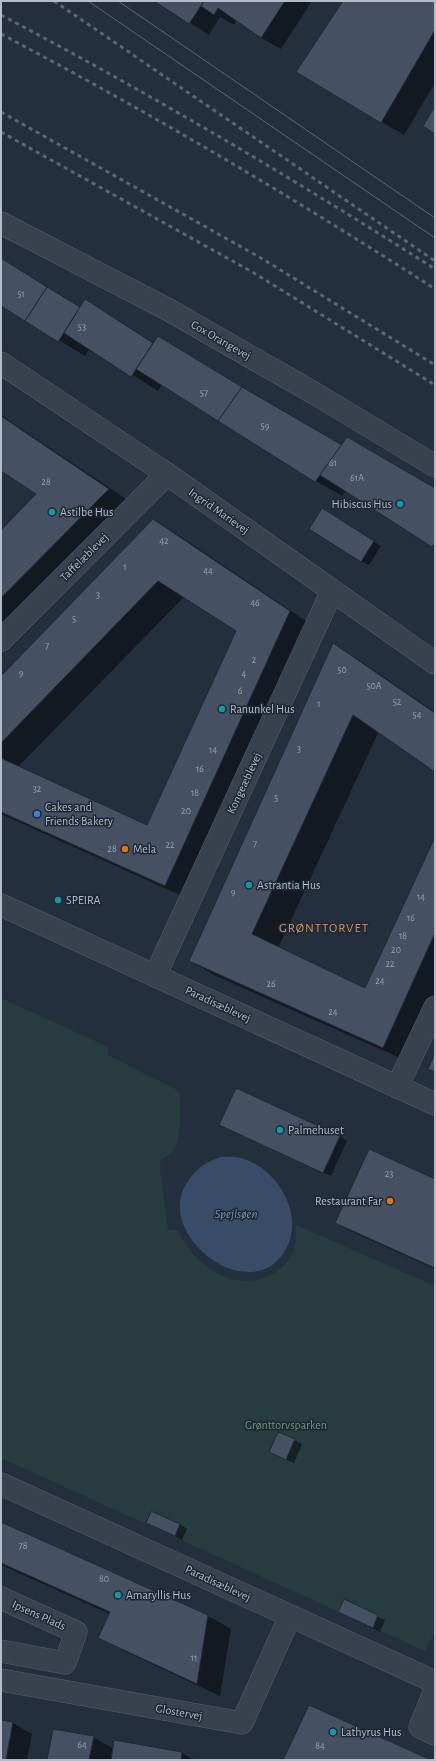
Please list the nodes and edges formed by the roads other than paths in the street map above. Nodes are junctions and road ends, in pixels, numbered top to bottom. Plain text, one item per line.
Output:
1 (1, 223) edge
2 (1, 363) edge
3 (435, 466) edge
4 (167, 474) junction
5 (332, 591) junction
6 (1, 640) edge
7 (435, 663) edge
8 (1, 905) edge
9 (156, 976) junction
10 (435, 1007) edge
11 (397, 1087) junction
12 (435, 1104) edge
13 (1, 1484) edge
14 (1, 1598) edge
15 (290, 1616) junction
16 (1, 1651) edge
17 (1, 1680) edge
18 (435, 1682) edge
19 (435, 1690) edge
20 (435, 1734) edge

1 - 3 street, Cox Orangevej
2 - 4 street, Ingrid Marievej
4 - 5 street, Ingrid Marievej
4 - 6 street, Taffelæblevej
5 - 7 street, Ingrid Marievej
5 - 9 street, Kongeæblevej
8 - 9 street, Paradisæblevej
9 - 11 street, Paradisæblevej
10 - 11 street
11 - 12 street, Paradisæblevej
13 - 15 street, Paradisæblevej
14 - 16 street, Ipsens Plads
15 - 17 street, Glostervej
15 - 18 street, Paradisæblevej
19 - 20 street

